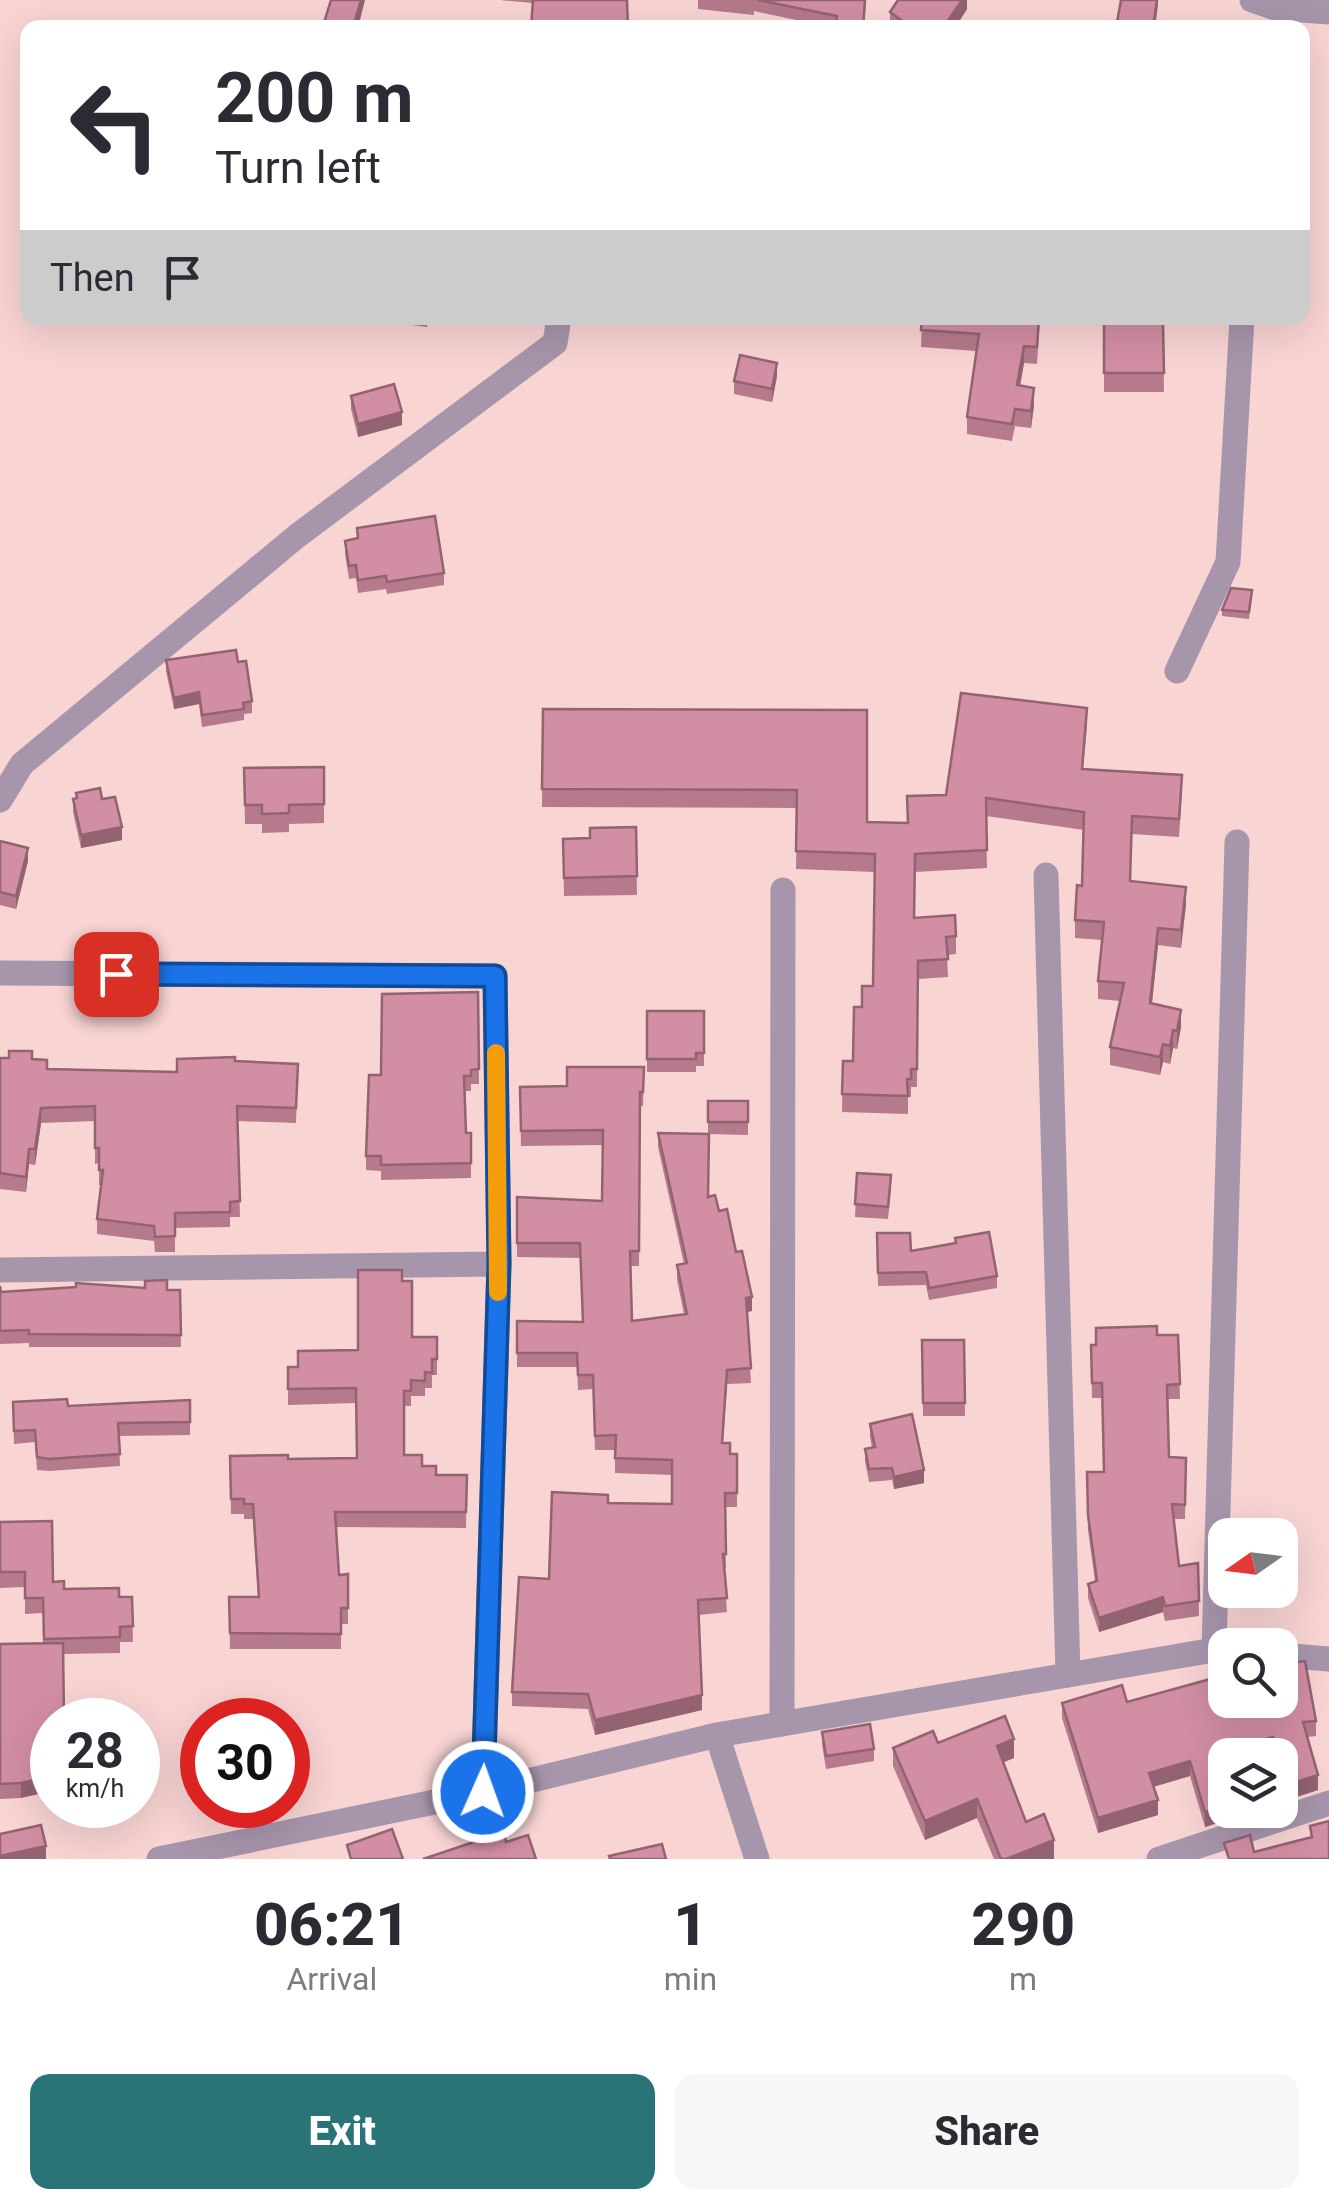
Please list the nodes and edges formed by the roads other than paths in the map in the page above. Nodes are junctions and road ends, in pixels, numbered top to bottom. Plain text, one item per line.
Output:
1 (1266, 12) edge
2 (1329, 12) edge
3 (558, 325) edge
4 (1242, 325) edge
5 (1178, 671) dead end
6 (0, 800) edge
7 (1237, 842) dead end
8 (1046, 875) dead end
9 (783, 890) dead end
10 (0, 973) edge
11 (499, 1264) junction
12 (0, 1270) edge
13 (1219, 1628) edge
14 (1208, 1652) edge
15 (1298, 1657) edge
16 (1329, 1660) edge
17 (1068, 1675) junction
18 (782, 1724) junction
19 (717, 1735) junction
20 (483, 1792) junction
21 (1329, 1803) edge
22 (159, 1859) edge
23 (758, 1859) edge
24 (1159, 1859) edge

1 - 2 street
3 - 6 street
4 - 5 street
7 - 13 street
8 - 17 street
9 - 18 street
10 - 11 street
11 - 12 street
11 - 20 street
14 - 17 street
15 - 16 street
17 - 18 street
18 - 19 street
19 - 20 street
19 - 23 street
20 - 22 street
21 - 24 street

